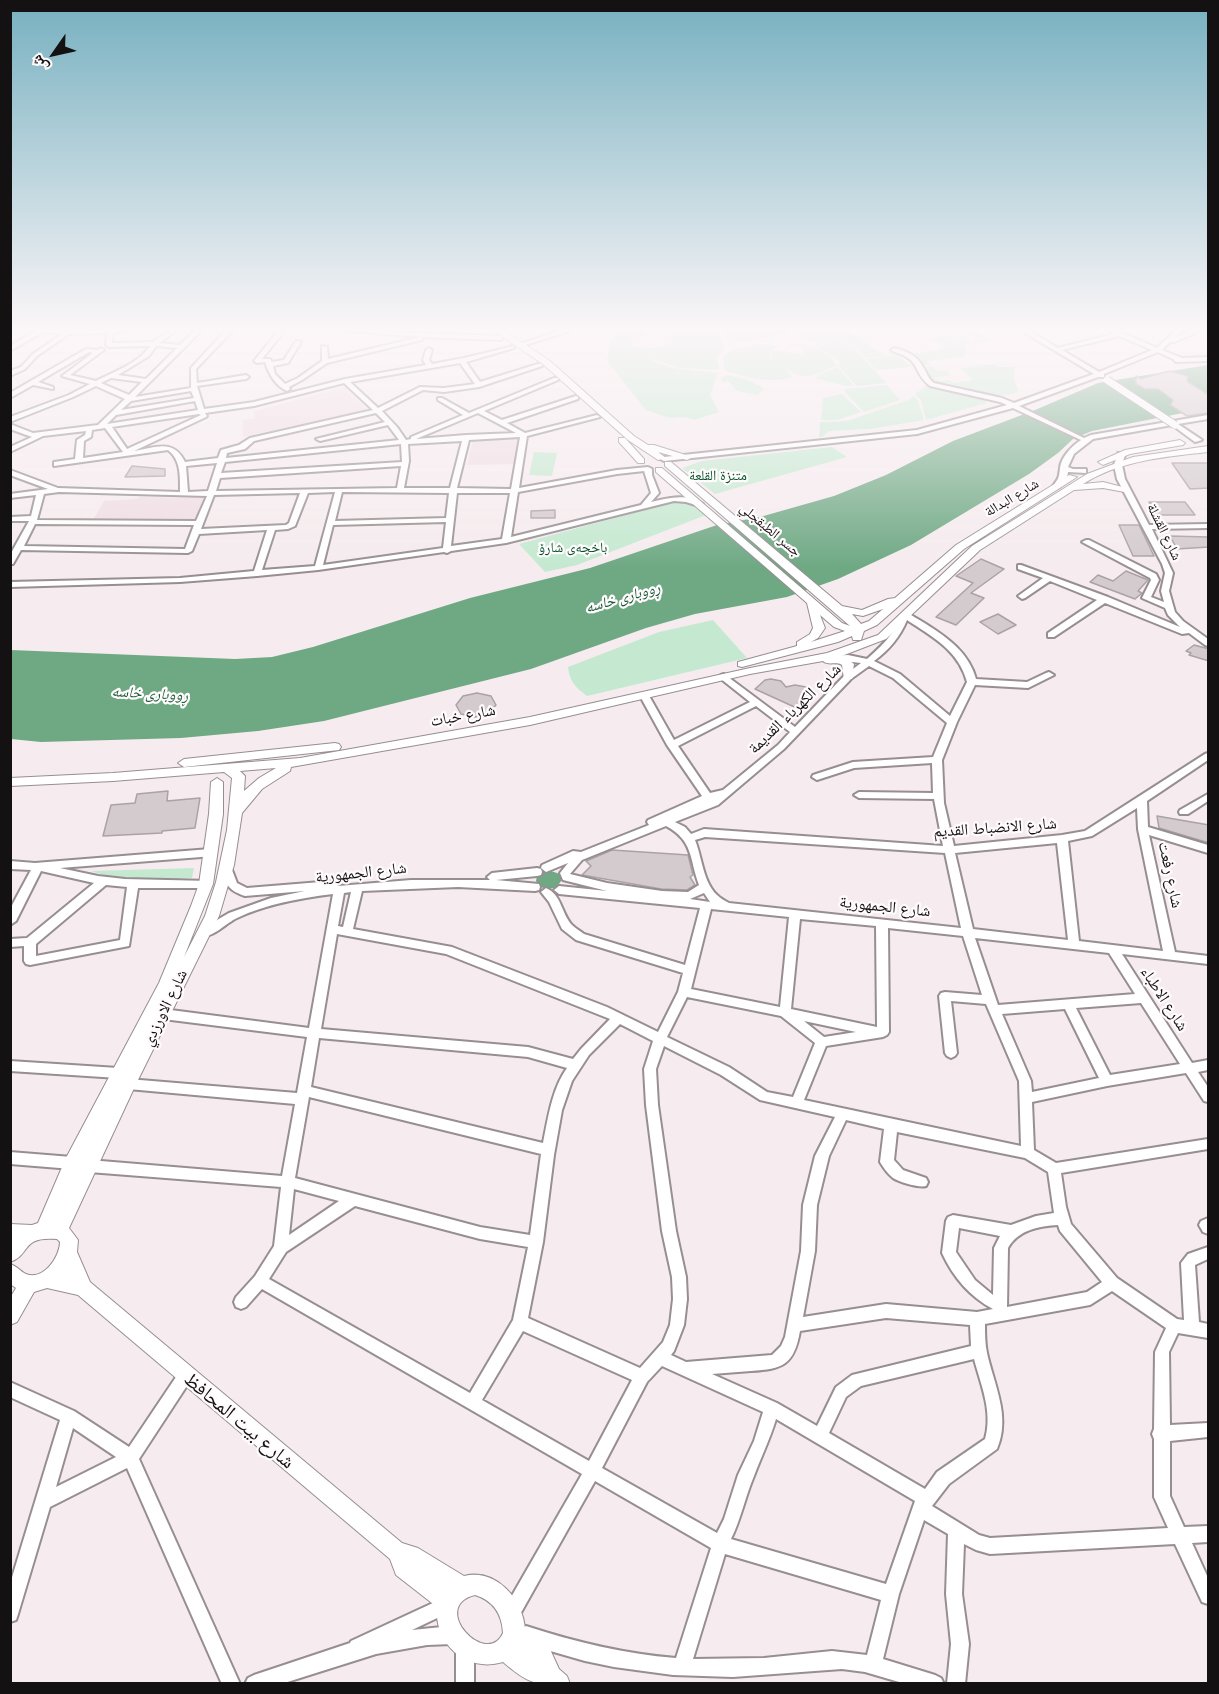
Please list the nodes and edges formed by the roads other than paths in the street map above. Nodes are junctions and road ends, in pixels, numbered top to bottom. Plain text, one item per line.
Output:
1 (38, 409) edge
2 (120, 409) edge
3 (138, 409) edge
4 (201, 409) edge
5 (223, 409) edge
6 (381, 409) edge
7 (458, 409) edge
8 (484, 409) edge
9 (544, 409) edge
10 (588, 409) edge
11 (599, 409) edge
12 (1000, 409) edge
13 (1023, 409) edge
14 (1151, 409) edge
15 (215, 411) junction
16 (377, 411) junction
17 (479, 411) junction
18 (115, 413) junction
19 (202, 413) junction
20 (468, 415) junction
21 (597, 417) junction
22 (1209, 417) edge
23 (10, 420) edge
24 (389, 423) junction
25 (504, 423) junction
26 (10, 426) edge
27 (309, 426) junction
28 (104, 427) junction
29 (89, 428) junction
30 (38, 435) junction
31 (524, 435) junction
32 (466, 437) junction
33 (1081, 438) dead end
34 (320, 439) junction
35 (404, 442) junction
36 (638, 443) junction
37 (1200, 443) edge
38 (1209, 449) edge
39 (10, 450) edge
40 (322, 451) junction
41 (126, 452) junction
42 (687, 457) junction
43 (79, 460) junction
44 (664, 460) junction
45 (1119, 460) junction
46 (220, 461) junction
47 (57, 464) dead end
48 (183, 464) junction
49 (405, 464) junction
50 (649, 467) junction
51 (1063, 467) junction
52 (1101, 467) junction
53 (1083, 471) junction
54 (10, 472) edge
55 (216, 476) junction
56 (58, 490) junction
57 (339, 490) junction
58 (1060, 490) junction
59 (305, 491) junction
60 (400, 491) junction
61 (453, 491) junction
62 (513, 491) junction
63 (1127, 491) junction
64 (41, 492) junction
65 (184, 494) junction
66 (211, 494) junction
67 (10, 496) edge
68 (699, 504) junction
69 (641, 508) junction
70 (10, 519) edge
71 (33, 520) junction
72 (450, 520) junction
73 (200, 523) junction
74 (329, 523) junction
75 (1209, 526) edge
76 (1147, 527) junction
77 (272, 528) junction
78 (197, 532) junction
79 (506, 541) junction
80 (1086, 542) dead end
81 (19, 548) junction
82 (447, 551) junction
83 (10, 562) edge
84 (1021, 567) dead end
85 (318, 568) junction
86 (257, 574) junction
87 (1049, 578) junction
88 (10, 585) edge
89 (910, 591) junction
90 (1022, 596) dead end
91 (808, 599) junction
92 (1105, 599) junction
93 (836, 605) junction
94 (1167, 606) junction
95 (905, 615) junction
96 (858, 628) junction
97 (891, 628) junction
98 (1051, 635) dead end
99 (1200, 637) junction
100 (1209, 643) edge
101 (776, 656) junction
102 (816, 660) junction
103 (870, 661) junction
104 (750, 671) junction
105 (1049, 675) dead end
106 (724, 677) junction
107 (848, 677) junction
108 (972, 682) junction
109 (645, 696) junction
110 (755, 703) junction
111 (952, 722) junction
112 (795, 732) junction
113 (672, 745) junction
114 (1209, 756) edge
115 (937, 760) junction
116 (300, 762) junction
117 (228, 767) junction
118 (1192, 767) junction
119 (1209, 767) edge
120 (10, 774) edge
121 (817, 777) dead end
122 (10, 782) edge
123 (724, 793) junction
124 (859, 795) dead end
125 (938, 796) junction
126 (708, 797) junction
127 (1209, 797) edge
128 (1142, 799) junction
129 (1184, 812) dead end
130 (694, 813) junction
131 (236, 814) junction
132 (668, 823) junction
133 (1143, 829) junction
134 (704, 833) junction
135 (231, 838) junction
136 (690, 838) junction
137 (1062, 839) junction
138 (211, 847) junction
139 (1209, 849) edge
140 (949, 850) junction
141 (10, 865) edge
142 (38, 866) junction
143 (227, 870) junction
144 (541, 870) junction
145 (566, 875) junction
146 (103, 881) junction
147 (133, 884) junction
148 (206, 884) junction
149 (704, 887) junction
150 (357, 888) junction
151 (540, 889) junction
152 (339, 890) junction
153 (559, 890) junction
154 (706, 906) junction
155 (735, 909) junction
156 (795, 915) junction
157 (10, 921) edge
158 (882, 923) junction
159 (332, 929) junction
160 (347, 932) junction
161 (968, 933) junction
162 (200, 937) junction
163 (30, 942) junction
164 (10, 943) edge
165 (1074, 946) junction
166 (1113, 950) junction
167 (1170, 956) junction
168 (1209, 960) edge
169 (690, 971) junction
170 (684, 992) junction
171 (1144, 999) junction
172 (1068, 1003) junction
173 (992, 1005) junction
174 (163, 1014) junction
175 (785, 1014) junction
176 (619, 1018) junction
177 (883, 1032) junction
178 (314, 1033) junction
179 (660, 1039) junction
180 (822, 1042) junction
181 (951, 1053) dead end
182 (576, 1065) junction
183 (1209, 1065) edge
184 (10, 1066) edge
185 (1189, 1068) junction
186 (123, 1078) junction
187 (1107, 1081) junction
188 (303, 1095) junction
189 (1209, 1097) edge
190 (1027, 1098) junction
191 (796, 1104) junction
192 (843, 1114) junction
193 (891, 1125) junction
194 (1209, 1144) edge
195 (548, 1150) junction
196 (1028, 1153) junction
197 (10, 1158) edge
198 (72, 1163) junction
199 (89, 1166) junction
200 (1054, 1169) junction
201 (288, 1182) junction
202 (921, 1182) dead end
203 (354, 1199) junction
204 (1063, 1219) junction
205 (45, 1231) junction
206 (10, 1232) edge
207 (1014, 1232) junction
208 (536, 1242) junction
209 (281, 1248) junction
210 (1209, 1253) edge
211 (10, 1254) edge
212 (69, 1254) junction
213 (10, 1272) edge
214 (38, 1281) junction
215 (261, 1281) junction
216 (1112, 1283) junction
217 (83, 1288) junction
218 (241, 1302) dead end
219 (1000, 1310) junction
220 (10, 1316) edge
221 (977, 1319) junction
222 (520, 1322) junction
223 (794, 1325) junction
224 (1174, 1325) junction
225 (1192, 1329) junction
226 (1209, 1331) edge
227 (979, 1351) junction
228 (659, 1357) junction
229 (684, 1368) junction
230 (185, 1376) junction
231 (642, 1377) junction
232 (10, 1389) edge
233 (472, 1403) junction
234 (772, 1408) junction
235 (69, 1416) junction
236 (1209, 1430) edge
237 (821, 1434) junction
238 (1160, 1434) junction
239 (131, 1458) junction
240 (592, 1472) junction
241 (44, 1502) junction
242 (924, 1503) junction
243 (956, 1530) junction
244 (1209, 1534) edge
245 (1179, 1536) junction
246 (720, 1544) junction
247 (891, 1594) junction
248 (1209, 1596) edge
249 (453, 1598) junction
250 (10, 1614) edge
251 (511, 1631) junction
252 (459, 1642) junction
253 (352, 1650) junction
254 (682, 1666) junction
255 (873, 1666) junction
256 (555, 1680) edge
257 (231, 1683) edge
258 (254, 1683) edge
259 (465, 1683) edge
260 (935, 1683) edge
261 (956, 1683) edge

1 - 23 street
2 - 18 street
3 - 18 street
4 - 19 street
5 - 15 street
6 - 16 street
7 - 20 street
8 - 17 street
9 - 25 street
10 - 21 main road, جسر الطبقجلي
11 - 36 main road, جسر الطبقجلي
12 - 42 street
13 - 33 street
14 - 37 street, bridge
15 - 19 street
15 - 41 street
16 - 24 street
16 - 27 street
17 - 20 street
17 - 25 street
18 - 28 street
19 - 28 street
20 - 35 street
21 - 31 street
21 - 50 main road, جسر الطبقجلي
22 - 51 street
24 - 34 street
24 - 35 street
25 - 31 street
26 - 30 street
27 - 34 street
27 - 46 street
28 - 29 street
28 - 41 street
29 - 30 street
29 - 43 street
30 - 39 street
31 - 32 street
31 - 62 street
32 - 35 street
32 - 61 street
34 - 40 street
35 - 40 street
35 - 49 street
36 - 42 main road
36 - 44 main road, جسر الطبقجلي
37 - 38 main road, شارع البدالة
37 - 45 main road, شارع البدالة
37 - 45 main road, شارع البدالة
40 - 46 street
41 - 43 street
41 - 48 street
42 - 44 street
43 - 47 street
44 - 50 main road
44 - 50 main road
44 - 93 main road, جسر الطبقجلي
45 - 52 main road, شارع البدالة
45 - 63 street, شارع القشلة
46 - 48 street
46 - 55 street
48 - 65 street
49 - 55 street
49 - 60 street
50 - 62 street
50 - 68 main road, جسر الطبقجلي
50 - 69 street
51 - 53 street
51 - 58 street
52 - 53 main road, شارع البدالة
52 - 58 main road, شارع البدالة
53 - 58 main road, شارع البدالة
54 - 56 street
55 - 66 street
56 - 64 street
56 - 65 street
57 - 59 street
57 - 60 street
57 - 74 street
58 - 63 main road
58 - 89 main road, شارع البدالة
58 - 95 main road, شارع البدالة
59 - 66 street
59 - 77 street
60 - 61 street
61 - 62 street
61 - 72 street
62 - 79 street
63 - 76 street, شارع القشلة
64 - 67 street
64 - 71 street
65 - 66 street
66 - 73 street
68 - 69 street
68 - 91 main road, جسر الطبقجلي
69 - 79 street
70 - 71 street
71 - 73 street
71 - 81 street
72 - 74 street
72 - 82 street
73 - 78 street
74 - 85 street
75 - 76 street
76 - 94 street, شارع القشلة
77 - 78 street
77 - 86 street
78 - 81 street
79 - 82 street
80 - 94 street
81 - 83 street
82 - 85 street
84 - 87 street
85 - 86 street
86 - 88 street
87 - 90 street
87 - 92 street
89 - 93 main road
89 - 96 main road, شارع البدالة
91 - 96 main road, جسر الطبقجلي
91 - 101 main road
92 - 98 street
92 - 99 street
93 - 96 main road, جسر الطبقجلي
94 - 99 street
95 - 97 main road, شارع خبات
95 - 103 street, شارع الكهرباء القديمة
95 - 108 street
96 - 97 main road
96 - 101 main road, شارع خبات
96 - 104 main road, شارع البدالة
97 - 102 main road, شارع خبات
99 - 100 street
101 - 117 main road, شارع خبات
102 - 103 street
102 - 104 main road, شارع خبات
102 - 107 main road
103 - 107 street, شارع الكهرباء القديمة
103 - 111 street
104 - 106 main road, شارع خبات
105 - 108 street
106 - 109 main road, شارع خبات
106 - 110 street
107 - 112 street, شارع الكهرباء القديمة
108 - 111 street
109 - 113 street
109 - 116 main road, شارع خبات
110 - 112 street
110 - 113 street
111 - 115 street
112 - 123 street, شارع الكهرباء القديمة
113 - 126 street
114 - 118 street, شارع الانضباط القديم
115 - 121 street
115 - 125 street
116 - 117 main road, شارع خبات
116 - 131 main road
117 - 120 main road, شارع خبات
117 - 122 main road
117 - 131 main road, شارع الاورزدي
117 - 138 main road, شارع الاورزدي
118 - 119 street
118 - 128 street, شارع الانضباط القديم
123 - 126 street, شارع الكهرباء القديمة
123 - 130 street, شارع الكهرباء القديمة
124 - 125 street
125 - 140 street
126 - 144 street, شارع الكهرباء القديمة
127 - 129 street
128 - 133 street, شارع رفعت
128 - 137 street, شارع الانضباط القديم
130 - 132 street, شارع الكهرباء القديمة
130 - 134 street
131 - 135 main road, شارع الاورزدي
132 - 136 street
132 - 145 street, شارع الكهرباء القديمة
133 - 139 street
133 - 167 street, شارع رفعت
134 - 136 street, شارع الانضباط القديم
134 - 140 street, شارع الانضباط القديم
135 - 138 main road
135 - 143 main road, شارع الاورزدي
136 - 149 street
137 - 140 street, شارع الانضباط القديم
137 - 165 street
138 - 142 street
138 - 148 main road, شارع الاورزدي
140 - 161 street
141 - 142 street
142 - 146 street
142 - 157 street
143 - 144 street, شارع الجمهورية
143 - 162 main road, شارع الاورزدي
144 - 145 street
144 - 151 street
145 - 149 street
145 - 153 street
146 - 147 street
146 - 163 street
147 - 148 street
147 - 163 street
148 - 186 main road, شارع الاورزدي
149 - 155 street
150 - 151 street, شارع الجمهورية
150 - 152 street, شارع الجمهورية
150 - 160 street
151 - 153 street
151 - 169 street
152 - 159 street
152 - 162 street, شارع الجمهورية
153 - 154 street, شارع الجمهورية
154 - 155 street, شارع الجمهورية
154 - 169 street
155 - 156 street, شارع الجمهورية
156 - 158 street, شارع الجمهورية
156 - 175 street
158 - 161 street, شارع الجمهورية
158 - 177 street
159 - 160 street
159 - 178 street
160 - 176 street
161 - 165 street, شارع الجمهورية
161 - 173 street
162 - 174 main road, شارع الاورزدي
163 - 164 street
165 - 166 street, شارع الجمهورية
166 - 167 street, شارع الجمهورية
166 - 171 street, شارع الاطباء
167 - 168 street, شارع الجمهورية
169 - 170 street
170 - 175 street
170 - 179 street
171 - 172 street
171 - 185 street, شارع الاطباء
172 - 173 street
172 - 187 street
173 - 181 street
173 - 190 street
174 - 178 street
174 - 186 main road, شارع الاورزدي
175 - 177 street
175 - 180 street
176 - 179 street
176 - 182 street
177 - 180 street
178 - 182 street
178 - 188 street
179 - 191 street
179 - 228 street
180 - 191 street
182 - 195 street
183 - 185 street
184 - 186 street
185 - 187 street
185 - 189 street, شارع الاطباء
186 - 188 street
186 - 198 main road, شارع الاورزدي
186 - 199 main road, شارع الاورزدي
187 - 190 street
188 - 195 street
188 - 201 street
190 - 196 street
191 - 192 street
192 - 193 street
192 - 223 street
193 - 196 street
193 - 202 street
194 - 200 street
195 - 208 street
196 - 200 street
197 - 198 street
198 - 205 main road, شارع الاورزدي
199 - 201 street
199 - 205 main road, شارع الاورزدي
200 - 204 street
201 - 203 street
201 - 209 street
203 - 208 street
203 - 209 street
204 - 207 street
204 - 216 street
205 - 206 main road
205 - 211 main road
205 - 212 main road, شارع بيت المحافظ
207 - 219 street
207 - 219 street
208 - 222 street
209 - 215 street
210 - 225 street
212 - 214 main road
212 - 217 main road, شارع بيت المحافظ
213 - 214 main road, شارع بيت المحافظ
214 - 217 main road, شارع بيت المحافظ
214 - 220 main road
215 - 218 street
215 - 233 street
216 - 219 street
216 - 224 street
217 - 230 main road, شارع بيت المحافظ
219 - 221 street
221 - 223 street
221 - 227 street
222 - 231 street
222 - 233 street
223 - 229 street
224 - 225 street
224 - 238 street
225 - 226 street
227 - 237 street
227 - 242 street
228 - 229 street
228 - 231 street
229 - 234 street
230 - 239 street
230 - 249 main road, شارع بيت المحافظ
231 - 240 street
232 - 235 street
233 - 240 street
234 - 237 street
234 - 246 street
235 - 239 street
235 - 241 street
236 - 238 street
237 - 242 street
238 - 245 street
239 - 241 street
239 - 257 street
240 - 246 street
240 - 251 street
241 - 250 street
242 - 243 street
242 - 247 street
243 - 245 street
243 - 261 street
244 - 245 street
245 - 248 street
246 - 247 street
246 - 254 street
247 - 255 street
249 - 251 main road
249 - 252 main road
249 - 253 street
251 - 252 main road
251 - 254 street
251 - 256 main road
252 - 253 street
252 - 259 street
253 - 258 street
254 - 255 street
255 - 260 street

